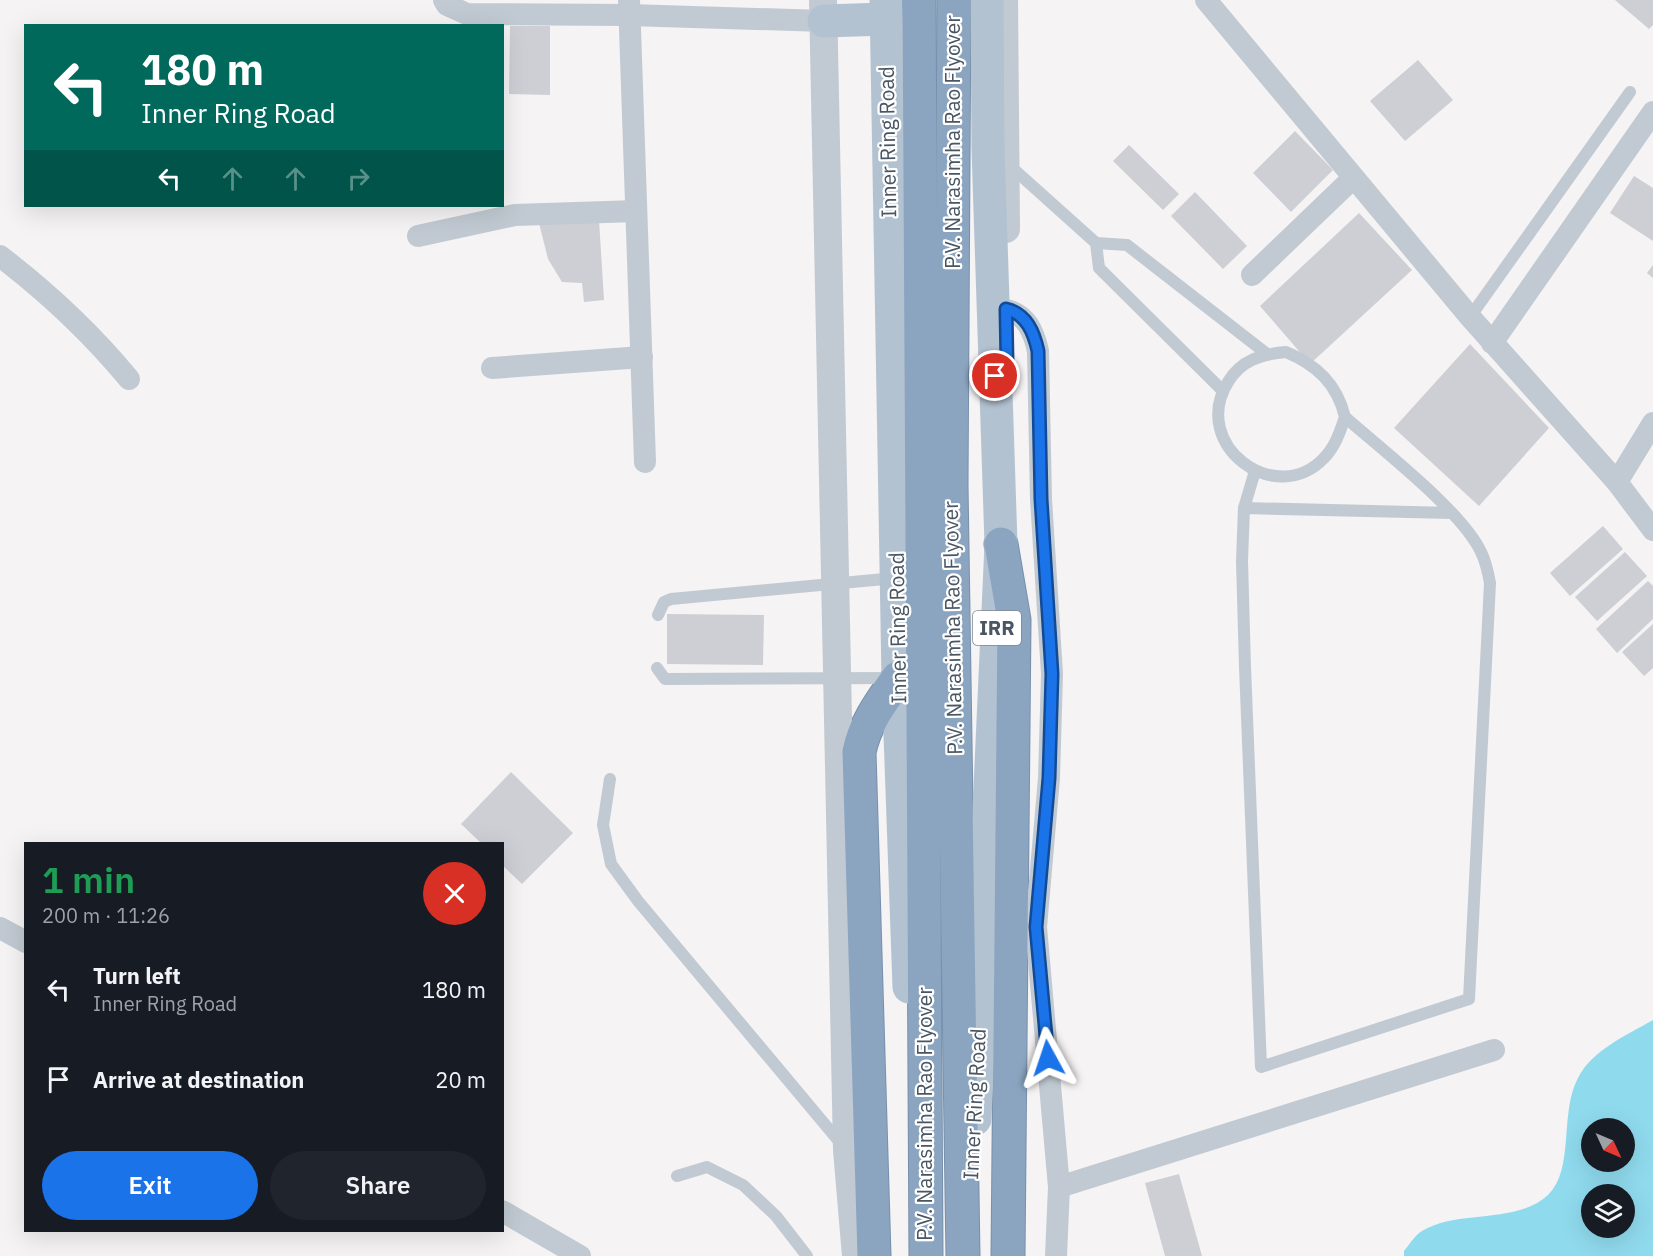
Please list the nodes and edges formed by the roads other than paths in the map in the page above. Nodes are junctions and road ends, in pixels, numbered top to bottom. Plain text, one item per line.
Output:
1 (444, 0) edge
2 (919, 0) edge
3 (954, 0) edge
4 (987, 0) edge
5 (1004, 0) edge
6 (1206, 0) edge
7 (629, 8) edge
8 (886, 10) edge
9 (824, 11) edge
10 (1630, 92) dead end
11 (1653, 112) edge
12 (997, 156) junction
13 (1352, 179) junction
14 (636, 212) junction
15 (418, 236) dead end
16 (1096, 243) junction
17 (0, 256) edge
18 (1252, 275) dead end
19 (1006, 309) junction
20 (1470, 317) junction
21 (1492, 343) junction
22 (1267, 354) junction
23 (642, 357) junction
24 (492, 368) dead end
25 (995, 376) junction
26 (129, 379) dead end
27 (1223, 391) junction
28 (1345, 417) junction
29 (1653, 423) edge
30 (645, 462) dead end
31 (1255, 471) junction
32 (1617, 482) junction
33 (1244, 508) junction
34 (1452, 513) junction
35 (1653, 530) edge
36 (1001, 544) junction
37 (897, 578) junction
38 (835, 584) junction
39 (658, 615) dead end
40 (657, 668) dead end
41 (837, 678) junction
42 (898, 678) junction
43 (610, 779) dead end
44 (0, 928) edge
45 (24, 941) edge
46 (1494, 1050) dead end
47 (858, 1140) junction
48 (677, 1176) dead end
49 (1059, 1187) junction
50 (504, 1212) edge
51 (580, 1256) edge
52 (807, 1256) edge
53 (856, 1256) edge
54 (874, 1256) edge
55 (916, 1256) edge
56 (926, 1256) edge
57 (963, 1256) edge
58 (971, 1256) edge
59 (1008, 1256) edge
60 (1056, 1256) edge

1 - 7 street
2 - 56 highway, P.V. Narasimha Rao Flyover
3 - 57 highway, P.V. Narasimha Rao Flyover
4 - 12 main road, Inner Ring Road / IRR
5 - 12 street, Inner Ring Road
6 - 13 street
7 - 9 street
7 - 14 street
8 - 9 main road
8 - 37 main road, Inner Ring Road
9 - 38 street
10 - 20 lane
11 - 21 street
12 - 16 lane
12 - 19 street, Inner Ring Road
12 - 25 main road, Inner Ring Road / IRR
13 - 18 street
13 - 20 street
14 - 15 street
14 - 23 street
16 - 22 lane
16 - 27 lane
17 - 26 street
19 - 25 street, Inner Ring Road
19 - 49 street
20 - 21 street
21 - 32 street
22 - 27 lane
22 - 28 lane
23 - 24 street
23 - 30 street
25 - 36 main road, Inner Ring Road / IRR
27 - 31 lane
28 - 31 lane
28 - 34 lane
29 - 32 street
31 - 33 lane
32 - 35 street
33 - 34 lane
33 - 34 lane
36 - 58 main road, Inner Ring Road / IRR
36 - 59 highway
37 - 38 lane
37 - 42 main road, Inner Ring Road
38 - 39 lane
38 - 41 street
40 - 41 lane
41 - 42 lane
41 - 47 street
42 - 47 highway
42 - 55 main road, Inner Ring Road
43 - 47 lane
44 - 45 street
46 - 49 street
47 - 53 street
47 - 54 highway
48 - 52 lane
49 - 60 street
50 - 51 street

